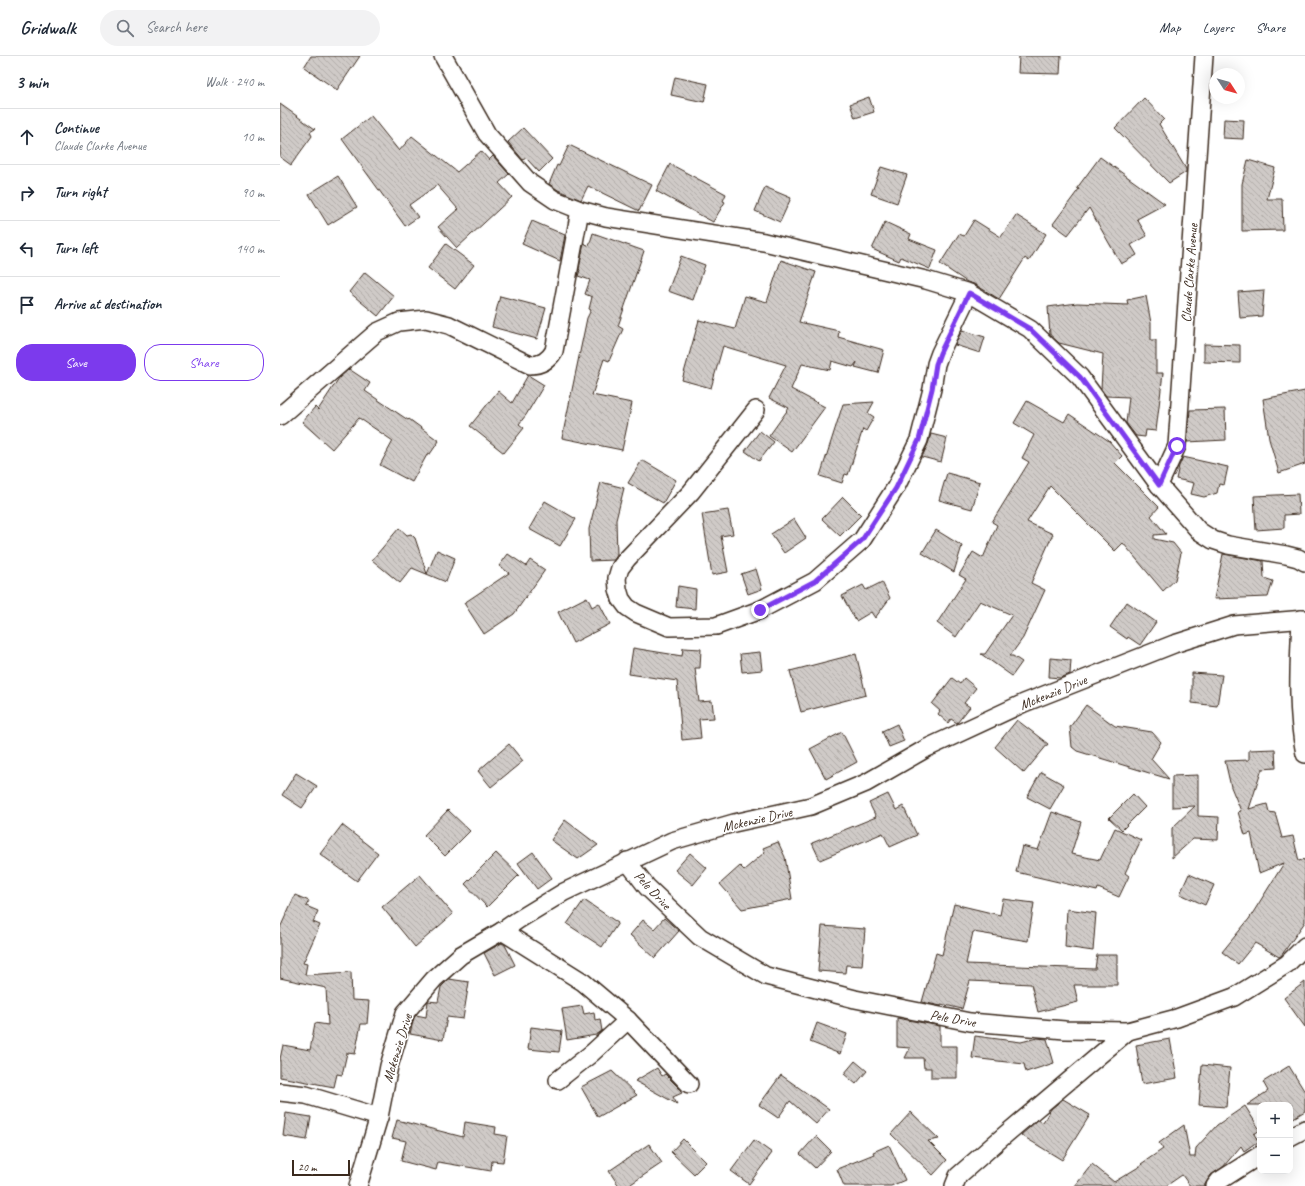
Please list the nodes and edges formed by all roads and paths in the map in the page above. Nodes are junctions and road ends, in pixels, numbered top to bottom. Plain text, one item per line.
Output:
1 (443, 56) edge
2 (1204, 56) edge
3 (580, 210) junction
4 (969, 293) junction
5 (756, 410) dead end
6 (280, 416) edge
7 (1159, 485) junction
8 (1305, 562) edge
9 (1303, 619) edge
10 (1305, 754) edge
11 (627, 861) junction
12 (502, 931) junction
13 (1305, 946) edge
14 (628, 1020) junction
15 (1128, 1031) junction
16 (558, 1080) dead end
17 (689, 1084) dead end
18 (280, 1092) edge
19 (379, 1117) junction
20 (1305, 1129) edge
21 (1293, 1135) edge
22 (1257, 1157) edge
23 (358, 1186) edge
24 (954, 1186) edge
25 (1215, 1186) edge

1 - 3 street
2 - 7 street, Claude Clarke Avenue
3 - 4 street
3 - 6 street
4 - 5 street
4 - 7 street
7 - 8 street
9 - 10 street
9 - 11 street, Mckenzie Drive
11 - 12 street, Mckenzie Drive
11 - 15 street, Pele Drive
12 - 14 street
12 - 19 street, Mckenzie Drive
13 - 15 street, Pele Drive
14 - 16 street
14 - 17 street
15 - 24 street
18 - 19 street
19 - 23 street, Mckenzie Drive
20 - 21 street
22 - 25 street

